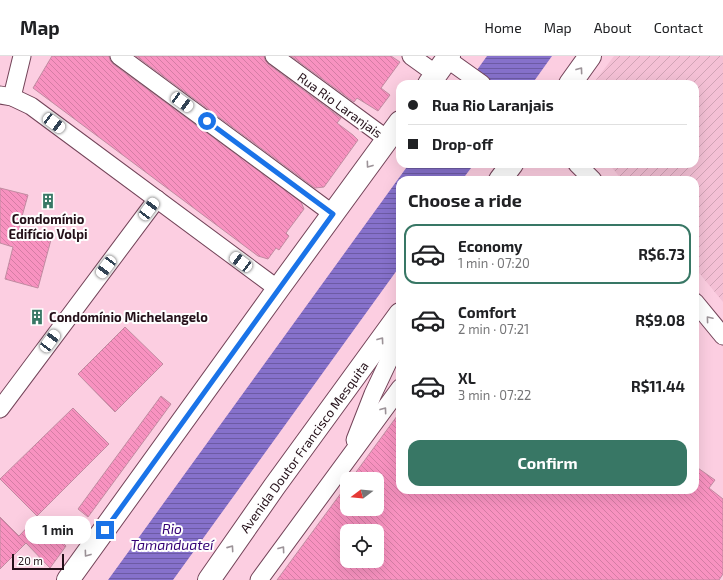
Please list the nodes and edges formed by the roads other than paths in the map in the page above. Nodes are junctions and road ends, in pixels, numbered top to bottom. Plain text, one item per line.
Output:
1 (22, 56) edge
2 (119, 56) edge
3 (274, 56) edge
4 (411, 56) edge
5 (590, 56) edge
6 (445, 69) edge
7 (472, 80) edge
8 (573, 80) edge
9 (6, 96) edge
10 (394, 131) edge
11 (582, 168) edge
12 (589, 176) edge
13 (157, 199) junction
14 (333, 214) junction
15 (278, 289) junction
16 (699, 307) edge
17 (396, 319) edge
18 (723, 336) edge
19 (396, 346) edge
20 (396, 393) edge
21 (0, 409) edge
22 (347, 460) junction
23 (68, 580) edge
24 (209, 580) edge
25 (259, 580) edge

1 - 9 street
2 - 14 street
3 - 10 street, Rua Rio Laranjais
4 - 6 street
8 -> 5 highway
6 - 7 street
9 - 13 street
10 -> 14 highway
11 - 12 street
13 - 15 street
13 - 21 street
14 - 15 highway
15 -> 23 highway
18 -> 16 street
24 -> 17 highway, Avenida Doutor Francisco Mesquita
19 - 22 street
22 -> 20 street
25 -> 22 street

